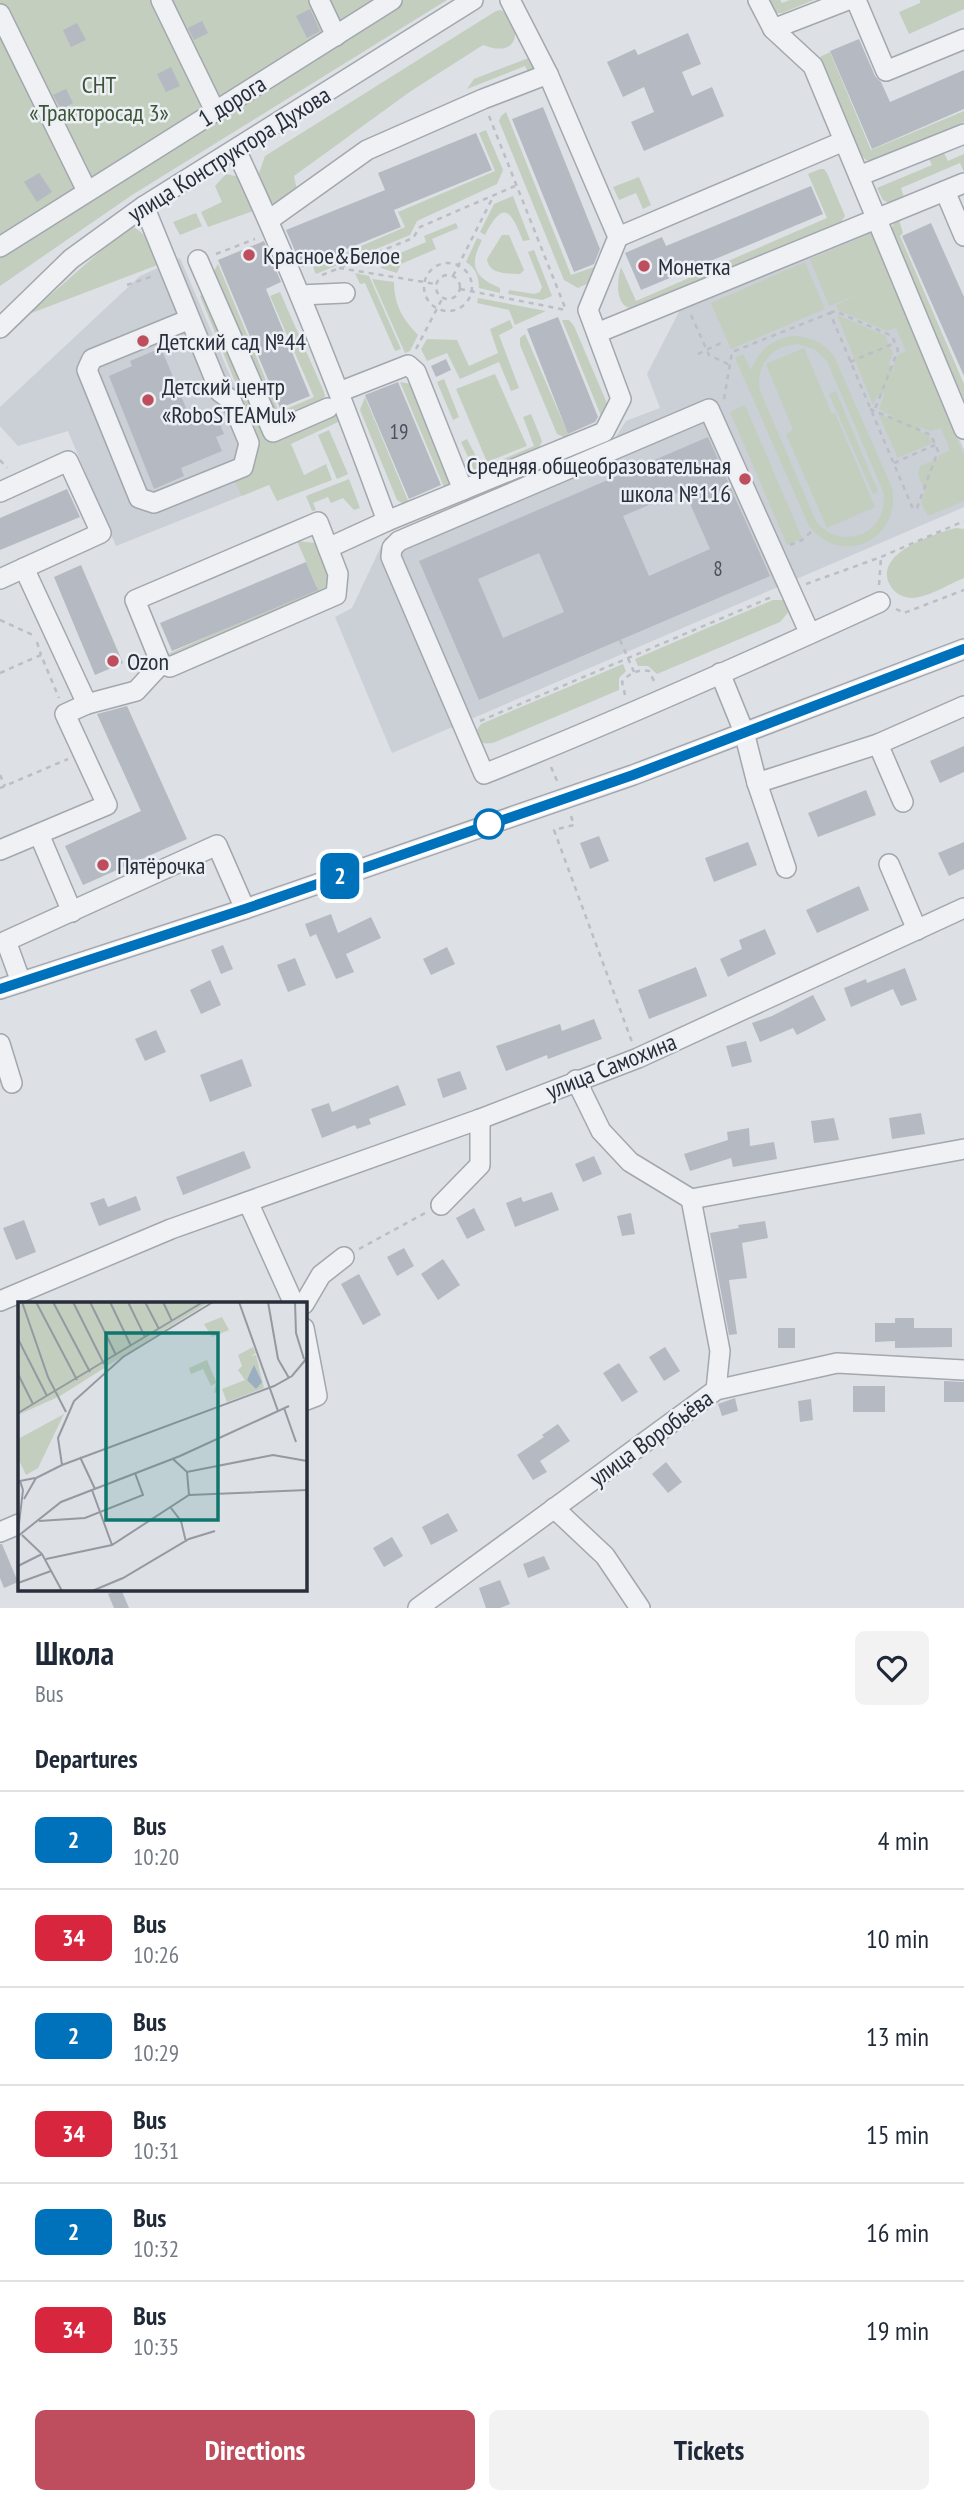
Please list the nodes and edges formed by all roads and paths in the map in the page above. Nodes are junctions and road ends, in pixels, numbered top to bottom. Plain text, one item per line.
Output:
1 (161, 0) edge
2 (319, 0) edge
3 (392, 0) edge
4 (473, 0) edge
5 (510, 0) edge
6 (758, 0) edge
7 (848, 0) edge
8 (856, 0) edge
9 (0, 14) edge
10 (773, 29) junction
11 (337, 36) junction
12 (964, 39) edge
13 (548, 74) junction
14 (483, 99) junction
15 (215, 111) junction
16 (964, 134) edge
17 (844, 141) junction
18 (236, 150) junction
19 (859, 176) junction
20 (964, 183) edge
21 (515, 186) junction
22 (87, 191) junction
23 (945, 191) junction
24 (495, 194) junction
25 (144, 206) junction
26 (876, 218) junction
27 (269, 220) junction
28 (964, 236) edge
29 (618, 237) junction
30 (0, 247) edge
31 (198, 260) dead end
32 (459, 265) junction
33 (339, 268) junction
34 (453, 276) junction
35 (425, 282) junction
36 (436, 284) junction
37 (460, 289) junction
38 (299, 290) junction
39 (473, 291) junction
40 (345, 293) dead end
41 (442, 298) junction
42 (437, 309) junction
43 (690, 312) dead end
44 (830, 313) junction
45 (190, 319) junction
46 (0, 328) edge
47 (597, 333) junction
48 (725, 341) dead end
49 (895, 342) junction
50 (706, 350) junction
51 (698, 354) dead end
52 (850, 362) junction
53 (408, 365) junction
54 (730, 365) junction
55 (340, 392) junction
56 (328, 408) dead end
57 (709, 409) junction
58 (872, 410) junction
59 (964, 429) edge
60 (273, 432) junction
61 (249, 443) junction
62 (935, 445) junction
63 (894, 463) junction
64 (463, 490) junction
65 (0, 492) edge
66 (387, 521) junction
67 (964, 521) edge
68 (810, 532) dead end
69 (328, 548) junction
70 (774, 552) junction
71 (881, 557) junction
72 (24, 568) junction
73 (0, 579) edge
74 (790, 589) junction
75 (964, 590) edge
76 (880, 602) junction
77 (0, 620) edge
78 (810, 634) junction
79 (620, 640) dead end
80 (964, 649) edge
81 (41, 655) junction
82 (628, 658) junction
83 (161, 664) junction
84 (0, 673) edge
85 (634, 673) junction
86 (720, 673) junction
87 (653, 678) dead end
88 (623, 690) dead end
89 (87, 704) junction
90 (964, 706) edge
91 (65, 714) junction
92 (464, 727) junction
93 (744, 732) junction
94 (878, 744) junction
95 (83, 753) junction
96 (0, 775) edge
97 (757, 783) junction
98 (2, 787) edge
99 (903, 802) dead end
100 (569, 811) dead end
101 (39, 834) junction
102 (0, 850) edge
103 (888, 864) dead end
104 (786, 868) dead end
105 (964, 908) edge
106 (245, 909) junction
107 (72, 912) junction
108 (917, 930) junction
109 (2, 937) edge
110 (21, 982) junction
111 (0, 989) edge
112 (0, 1044) edge
113 (638, 1058) junction
114 (576, 1080) junction
115 (12, 1083) dead end
116 (480, 1119) junction
117 (964, 1149) edge
118 (691, 1199) junction
119 (248, 1202) junction
120 (441, 1205) joint
121 (344, 1257) joint
122 (0, 1301) edge
123 (293, 1302) edge
124 (305, 1302) edge
125 (306, 1338) edge
126 (964, 1370) edge
127 (716, 1390) junction
128 (306, 1400) edge
129 (554, 1508) junction
130 (18, 1524) edge
131 (0, 1532) edge
132 (418, 1608) edge
133 (640, 1608) edge

1 - 15 street
2 - 11 street
3 - 11 street, 1 дорога
4 - 18 street, улица Конструктора Духова
5 - 13 street
6 - 10 street
7 - 10 street
8 - 12 street
9 - 22 street
10 - 17 street
11 - 15 street, 1 дорога
13 - 14 street
13 - 29 street
14 - 21 path
14 - 27 street
15 - 22 street, 1 дорога
16 - 19 street
17 - 19 street
17 - 29 street
18 - 25 street, улица Конструктора Духова
18 - 27 street
19 - 26 street
20 - 23 street
21 - 24 path
21 - 39 path
22 - 30 street, 1 дорога
23 - 26 street
23 - 28 street
24 - 32 path
24 - 33 path
25 - 45 street
25 - 46 street, улица Конструктора Духова
26 - 47 street
26 - 59 street
27 - 38 street
29 - 47 street
31 - 60 street
32 - 34 path
32 - 35 path
32 - 39 path
33 - 35 path
33 - 38 path
34 - 36 path
34 - 37 path
35 - 36 path
35 - 42 path
36 - 41 path
37 - 39 path
37 - 41 path
38 - 40 street
38 - 55 street
39 - 42 path
41 - 42 path
42 - 53 path
43 - 50 path
44 - 49 path
44 - 52 path
44 - 54 path
45 - 61 street
45 - 61 street
47 - 64 street
48 - 50 path
49 - 52 path
49 - 58 path
50 - 51 path
50 - 54 path
52 - 58 path
53 - 55 street
53 - 64 street
54 - 57 path
55 - 66 street
56 - 60 street
57 - 70 street
57 - 92 street
58 - 62 path
58 - 63 path
60 - 61 street
62 - 63 path
62 - 63 path
64 - 66 street
65 - 72 street
66 - 69 street
67 - 71 path
68 - 70 path
69 - 83 street
69 - 83 street
70 - 74 street
71 - 74 path
71 - 76 path
72 - 73 street
72 - 89 street
74 - 78 street
74 - 82 path
75 - 76 path
76 - 78 street
77 - 81 path
78 - 86 street
79 - 82 path
80 - 93 street
81 - 84 path
81 - 91 path
82 - 85 path
82 - 92 path
83 - 89 street
85 - 87 path
85 - 88 path
86 - 92 street
86 - 93 street
89 - 91 street
90 - 94 street
91 - 95 street
93 - 97 street
93 - 106 street
94 - 97 street
94 - 99 street
95 - 98 path
95 - 101 street
96 - 98 path
97 - 104 street
100 - 113 path
101 - 102 street
101 - 107 street
103 - 108 street
105 - 108 street, улица Самохина
106 - 107 street
106 - 110 street
107 - 109 street
108 - 113 street, улица Самохина
109 - 110 street
110 - 111 street
112 - 115 street
113 - 114 street, улица Самохина
114 - 116 street, улица Самохина
114 - 118 street
116 - 119 street, улица Самохина
116 - 120 street
117 - 118 street
118 - 127 street
119 - 122 street, улица Самохина
119 - 123 street
120 - 121 path
121 - 124 street
125 - 128 street
126 - 127 street, улица Воробьёва
127 - 129 street, улица Воробьёва
129 - 132 street, улица Воробьёва
129 - 133 street
130 - 131 street

